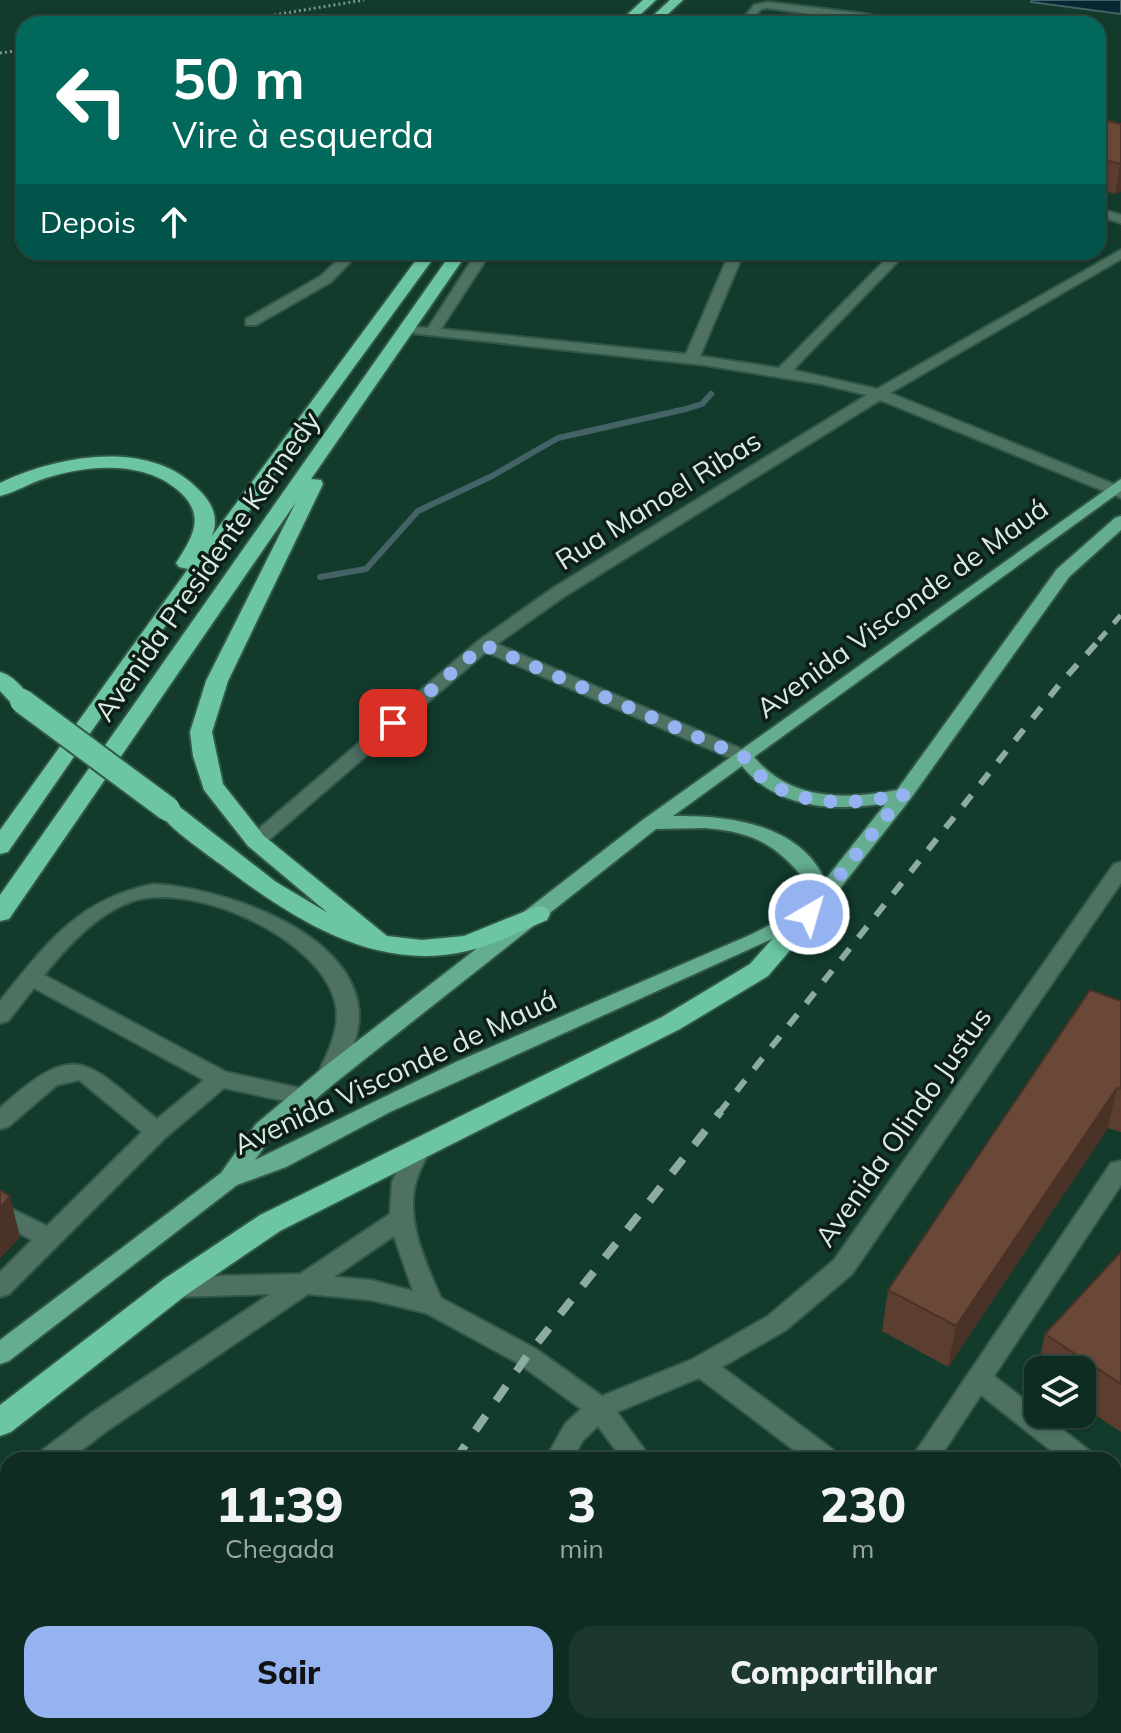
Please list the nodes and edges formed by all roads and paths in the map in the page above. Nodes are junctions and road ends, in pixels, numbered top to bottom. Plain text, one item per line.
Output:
1 (364, 0) edge
2 (650, 0) edge
3 (677, 0) edge
4 (268, 16) edge
5 (632, 16) edge
6 (659, 16) edge
7 (751, 16) edge
8 (858, 16) edge
9 (1121, 254) edge
10 (345, 260) edge
11 (424, 260) edge
12 (454, 260) edge
13 (479, 260) edge
14 (734, 260) edge
15 (892, 260) edge
16 (251, 322) dead end
17 (406, 329) junction
18 (432, 332) junction
19 (691, 359) junction
20 (782, 373) junction
21 (375, 376) junction
22 (879, 394) junction
23 (1118, 489) edge
24 (0, 490) edge
25 (1121, 521) edge
26 (484, 645) junction
27 (138, 650) junction
28 (0, 678) edge
29 (744, 757) junction
30 (904, 794) junction
31 (651, 823) junction
32 (256, 841) junction
33 (0, 847) edge
34 (1121, 868) edge
35 (0, 913) edge
36 (538, 914) junction
37 (809, 914) junction
38 (382, 945) junction
39 (30, 977) junction
40 (0, 1016) edge
41 (328, 1076) junction
42 (220, 1079) junction
43 (304, 1097) junction
44 (10, 1100) edge
45 (0, 1121) edge
46 (157, 1132) junction
47 (420, 1146) junction
48 (1119, 1169) dead end
49 (229, 1179) junction
50 (0, 1212) edge
51 (403, 1218) junction
52 (48, 1238) junction
53 (302, 1284) junction
54 (0, 1287) edge
55 (175, 1287) junction
56 (432, 1305) junction
57 (0, 1354) edge
58 (702, 1366) junction
59 (978, 1378) junction
60 (599, 1408) junction
61 (0, 1423) edge
62 (60, 1452) edge
63 (563, 1452) edge
64 (633, 1452) edge
65 (816, 1452) edge
66 (928, 1452) edge
67 (1072, 1452) edge

1 - 4 path
2 - 5 highway
3 - 6 highway
7 - 8 street
9 - 22 street, Rua Manoel Ribas
10 - 16 street
11 - 27 highway, Avenida Presidente Kennedy
12 - 17 highway, Avenida Presidente Kennedy
13 - 18 street
14 - 19 street
15 - 20 street
17 - 18 street
17 - 21 highway, Avenida Presidente Kennedy
18 - 19 street
19 - 20 street
20 - 22 street
21 - 32 highway
21 - 35 highway, Avenida Presidente Kennedy
22 - 23 street
22 - 26 street, Rua Manoel Ribas
23 - 29 main road, Avenida Visconde de Mauá
24 - 27 highway
25 - 30 main road, Avenida Visconde de Mauá
26 - 29 street
26 - 32 street, Rua Manoel Ribas
27 - 33 highway, Avenida Presidente Kennedy
28 - 38 highway, bridge
29 - 30 main road
29 - 31 main road, Avenida Visconde de Mauá
30 - 37 main road, Avenida Visconde de Mauá
31 - 36 main road, Avenida Visconde de Mauá
31 - 37 main road
32 - 38 highway
34 - 58 street, Avenida Olindo Justus
36 - 38 highway
36 - 41 main road, Avenida Visconde de Mauá
37 - 47 highway
37 - 49 main road, Avenida Visconde de Mauá
39 - 40 street
39 - 41 street
39 - 42 street
41 - 43 main road, Avenida Visconde de Mauá
42 - 43 street
42 - 46 street
43 - 49 main road, Avenida Visconde de Mauá
44 - 45 street
44 - 46 street
46 - 52 street
47 - 51 street
47 - 55 highway
48 - 59 street
49 - 57 main road
50 - 52 street
51 - 53 street
51 - 56 street
52 - 54 street
53 - 55 street
53 - 56 street
53 - 62 street
55 - 61 highway
56 - 60 street
58 - 60 street, Avenida Olindo Justus
58 - 65 street
59 - 66 street
59 - 67 street
60 - 63 street
60 - 64 street

